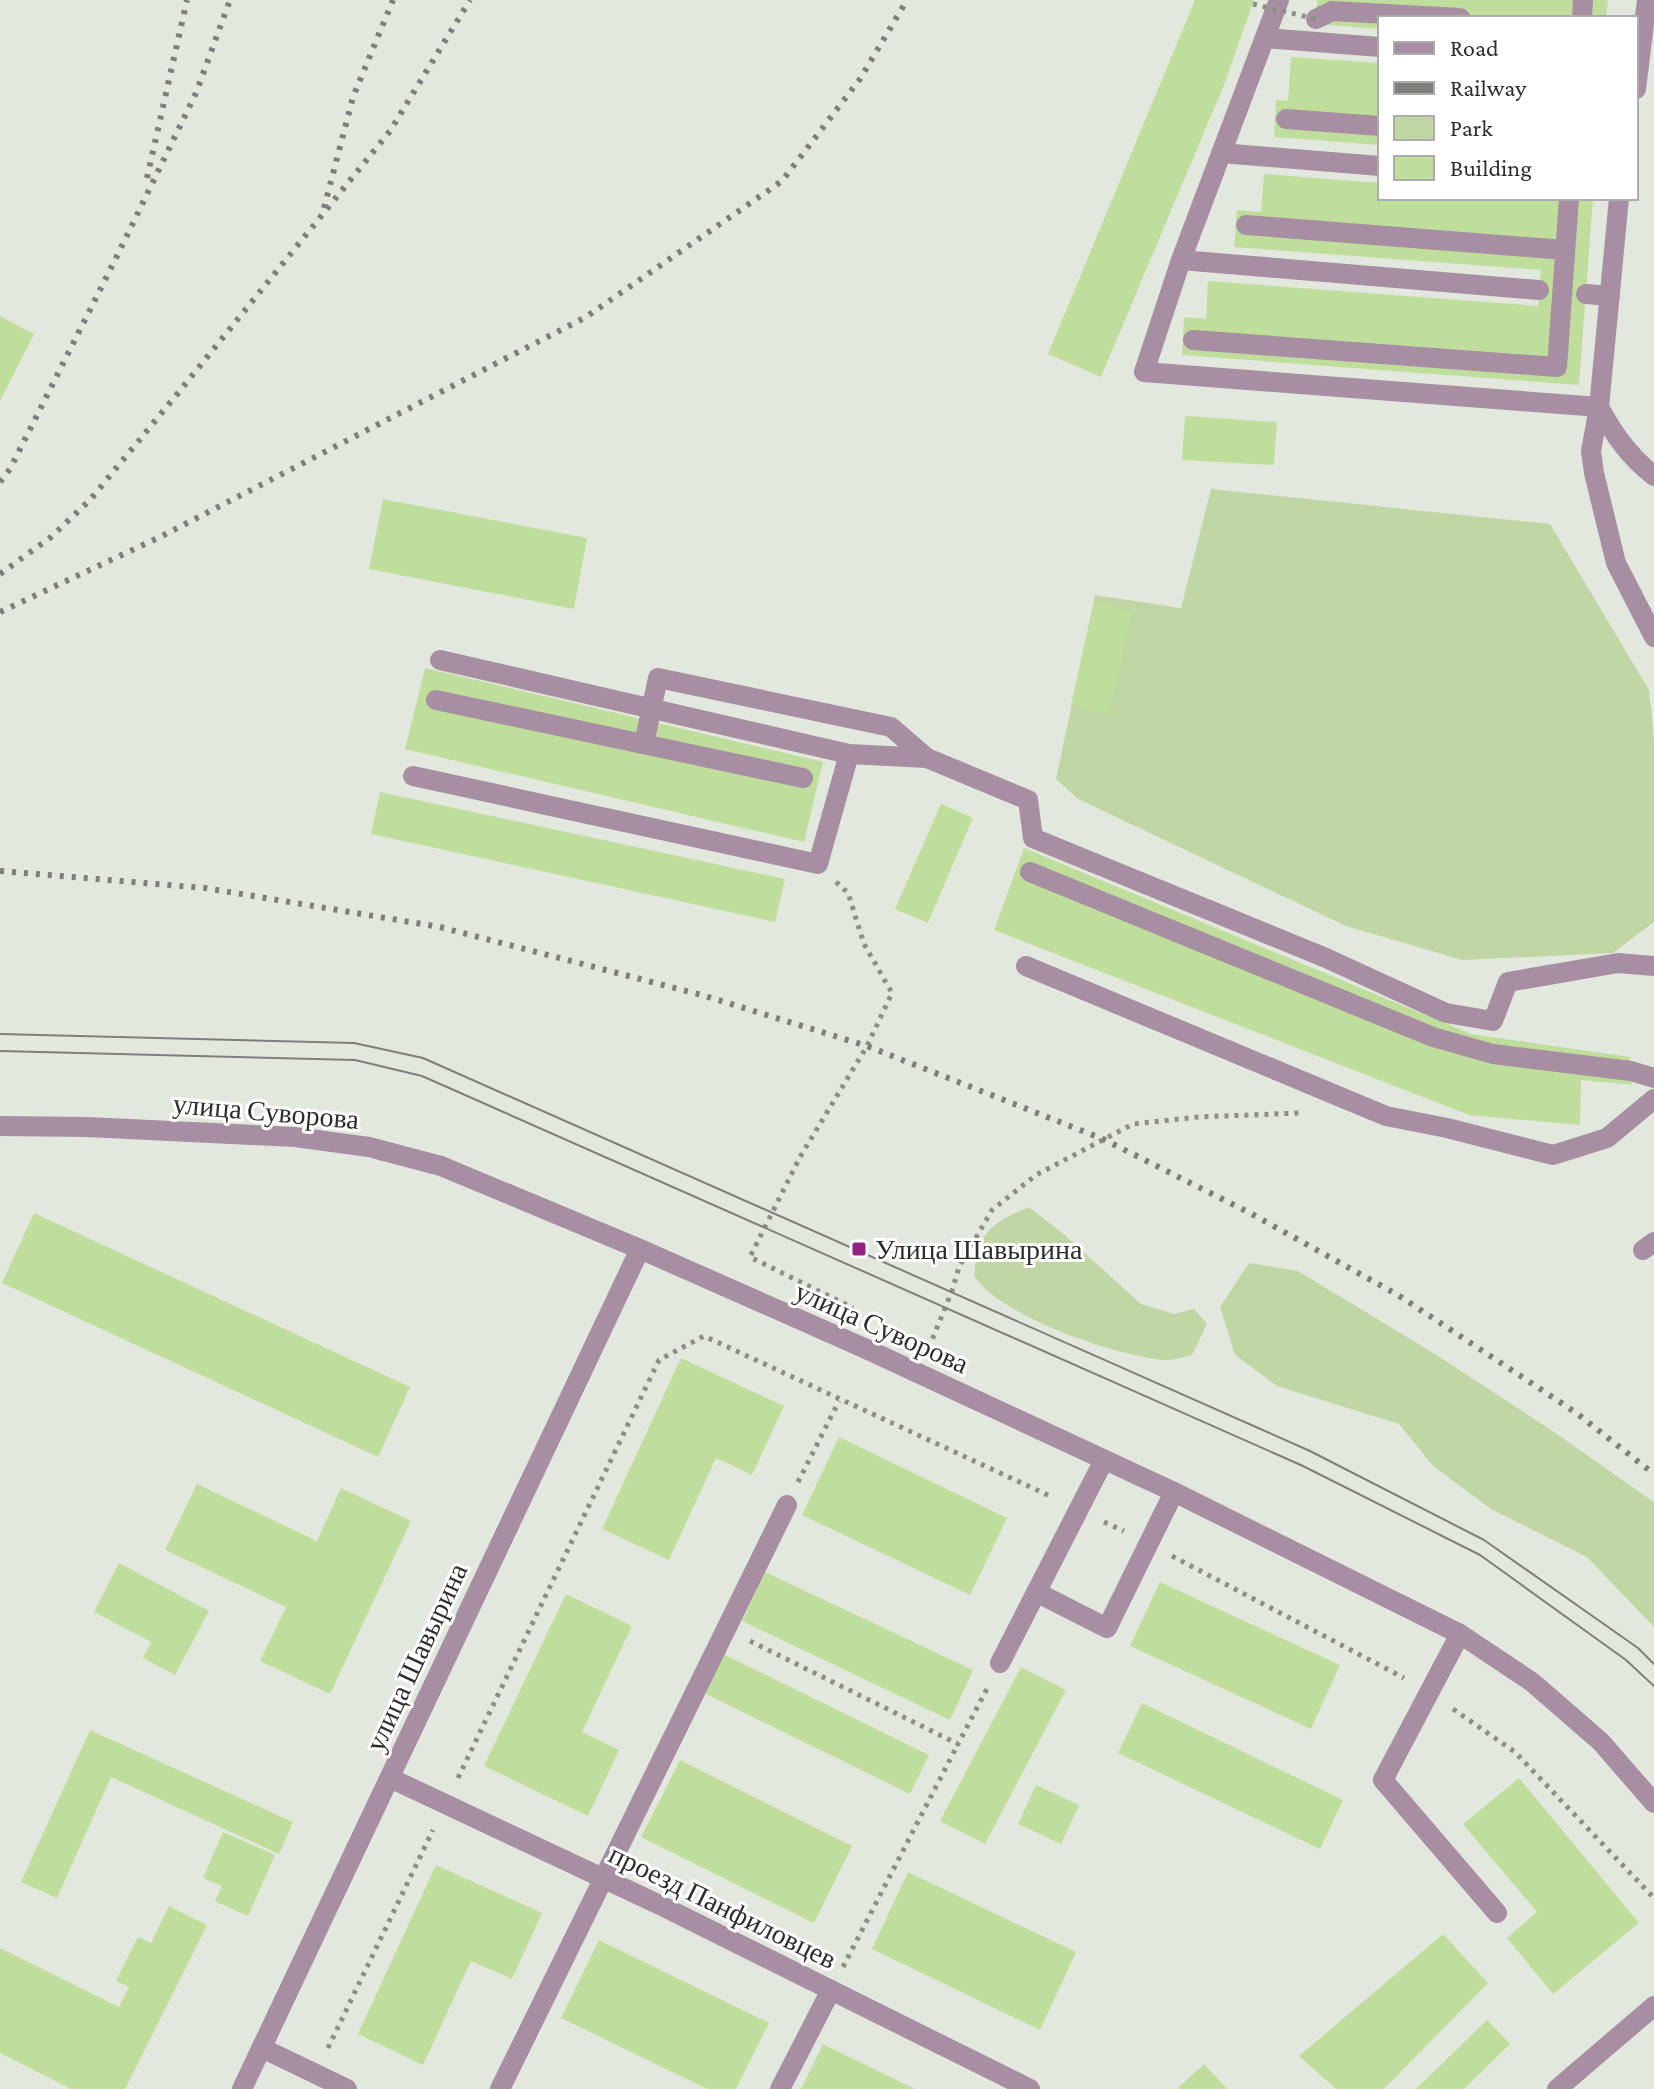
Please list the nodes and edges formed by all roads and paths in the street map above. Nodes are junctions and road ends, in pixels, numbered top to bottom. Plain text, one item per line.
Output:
1 (1279, 0) edge
2 (1647, 0) edge
3 (1253, 4) dead end
4 (1423, 16) edge
5 (1316, 19) joint
6 (1265, 38) junction
7 (1378, 47) edge
8 (1638, 65) edge
9 (1286, 119) dead end
10 (1378, 126) edge
11 (1221, 153) junction
12 (1378, 166) edge
13 (1569, 200) edge
14 (1619, 200) edge
15 (1246, 225) dead end
16 (1565, 250) junction
17 (1181, 260) junction
18 (1539, 290) dead end
19 (1586, 294) dead end
20 (1610, 296) junction
21 (1193, 340) dead end
22 (1599, 407) junction
23 (1654, 476) edge
24 (1654, 637) edge
25 (440, 660) dead end
26 (436, 700) dead end
27 (644, 744) junction
28 (849, 754) junction
29 (927, 758) junction
30 (413, 776) dead end
31 (803, 778) dead end
32 (818, 864) junction
33 (1030, 872) dead end
34 (1026, 966) dead end
35 (1654, 966) edge
36 (1654, 1078) edge
37 (1654, 1099) edge
38 (1307, 1113) dead end
39 (0, 1126) edge
40 (640, 1249) junction
41 (861, 1311) dead end
42 (916, 1339) dead end
43 (839, 1401) junction
44 (1104, 1460) junction
45 (1174, 1492) junction
46 (787, 1505) joint
47 (1079, 1509) junction
48 (1149, 1543) junction
49 (1036, 1592) junction
50 (726, 1629) junction
51 (1460, 1634) junction
52 (1000, 1663) joint
53 (1429, 1692) junction
54 (958, 1744) junction
55 (390, 1778) junction
56 (1654, 1803) edge
57 (446, 1804) junction
58 (603, 1878) junction
59 (1654, 1898) edge
60 (1497, 1913) dead end
61 (831, 1990) junction
62 (1654, 2006) edge
63 (262, 2048) junction
64 (316, 2074) junction
65 (242, 2089) edge
66 (347, 2089) edge
67 (500, 2089) edge
68 (780, 2089) edge
69 (1030, 2089) edge
70 (1557, 2089) edge

1 - 6 street
2 - 8 street
3 - 5 path, bridge
4 - 5 street
6 - 7 street
6 - 11 street
9 - 10 street
11 - 12 street
11 - 17 street
13 - 16 street
14 - 20 street
15 - 16 street
16 - 21 street
17 - 18 street
17 - 22 street
19 - 20 street
20 - 22 street
22 - 23 street
22 - 24 street
25 - 28 street
26 - 27 street
27 - 29 street
27 - 31 street
28 - 29 street
28 - 32 street
29 - 35 street
30 - 32 street
32 - 41 path
33 - 36 street
34 - 37 street
38 - 42 path
39 - 40 street, улица Суворова
40 - 44 street, улица Суворова
40 - 55 street, улица Шавырина
43 - 46 path
43 - 47 path
43 - 57 path
44 - 45 street, улица Суворова
44 - 47 street
45 - 48 street
45 - 51 street, улица Суворова
46 - 50 street
47 - 48 path
47 - 49 street
48 - 49 street
48 - 53 path
49 - 52 street
50 - 54 path
50 - 58 street
51 - 53 street
51 - 56 street, улица Суворова
52 - 54 path
53 - 59 path
53 - 60 street
54 - 61 path
55 - 57 street, проезд Панфиловцев
55 - 63 street, улица Шавырина
57 - 58 street, проезд Панфиловцев
57 - 64 path
58 - 61 street, проезд Панфиловцев
58 - 67 street
61 - 68 street
61 - 69 street, проезд Панфиловцев
62 - 70 street
63 - 64 street
63 - 65 street, улица Шавырина
64 - 66 street

